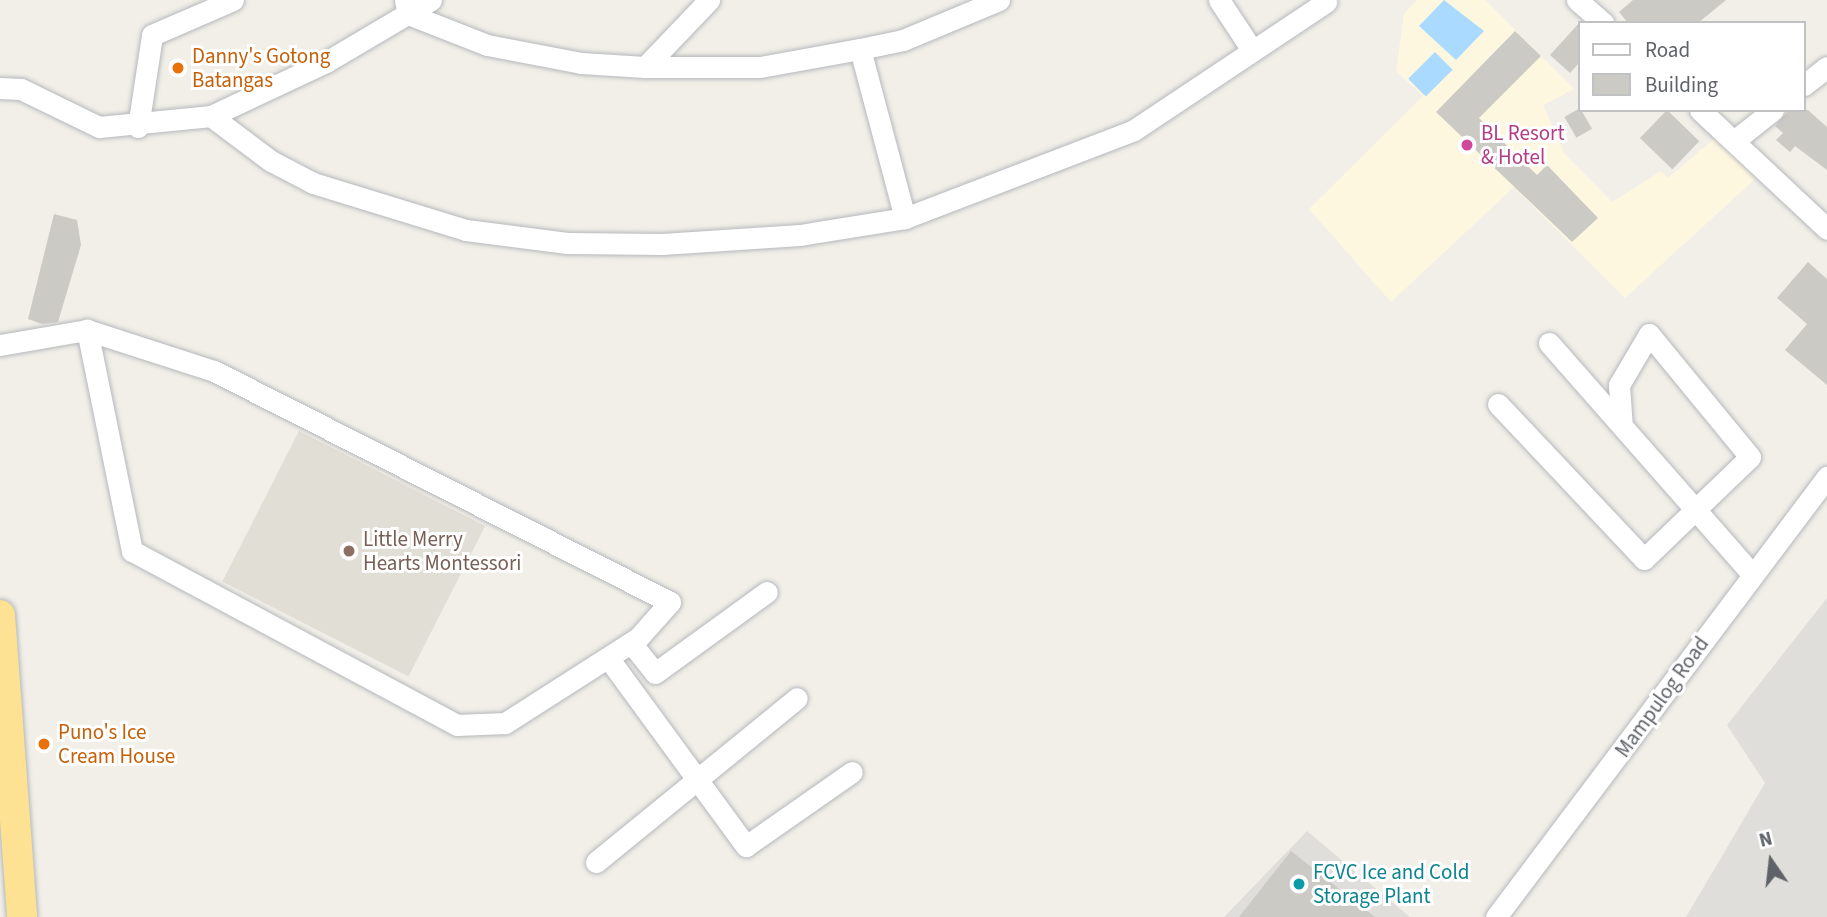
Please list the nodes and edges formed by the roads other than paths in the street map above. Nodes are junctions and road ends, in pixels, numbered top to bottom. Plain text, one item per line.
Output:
1 (233, 0) edge
2 (430, 0) edge
3 (709, 0) edge
4 (945, 0) edge
5 (999, 0) edge
6 (1219, 0) edge
7 (1577, 0) edge
8 (1326, 2) edge
9 (406, 7) edge
10 (1601, 21) edge
11 (940, 22) junction
12 (860, 49) junction
13 (1252, 50) junction
14 (645, 67) junction
15 (1827, 67) edge
16 (1806, 83) edge
17 (0, 88) edge
18 (1702, 112) edge
19 (1770, 112) edge
20 (211, 116) junction
21 (138, 127) junction
22 (1734, 141) junction
23 (905, 218) junction
24 (1827, 229) edge
25 (87, 330) junction
26 (1549, 343) dead end
27 (0, 345) edge
28 (1498, 404) dead end
29 (1622, 424) junction
30 (1827, 477) edge
31 (1695, 513) junction
32 (1751, 573) junction
33 (767, 592) dead end
34 (0, 615) edge
35 (631, 643) junction
36 (609, 659) junction
37 (797, 698) dead end
38 (852, 772) dead end
39 (695, 777) junction
40 (8, 850) edge
41 (596, 862) dead end
42 (22, 917) edge
43 (1496, 917) edge

1 - 21 street
2 - 9 street
3 - 14 street
4 - 11 street
5 - 11 street
6 - 13 street
7 - 10 street
8 - 13 street
9 - 14 street
9 - 20 street
11 - 12 street
12 - 14 street
12 - 23 street
13 - 23 street
15 - 16 street
17 - 21 street
18 - 22 street
19 - 22 street
20 - 21 street
20 - 23 street
22 - 24 street
25 - 27 street
25 - 35 street
25 - 36 street
26 - 29 street
28 - 31 street
29 - 31 street
29 - 31 street
30 - 32 street, Mampulog Road
31 - 32 street
32 - 43 street, Mampulog Road
33 - 35 street
34 - 40 highway
35 - 36 street
36 - 39 street
37 - 39 street
38 - 39 street
39 - 41 street
40 - 42 highway

